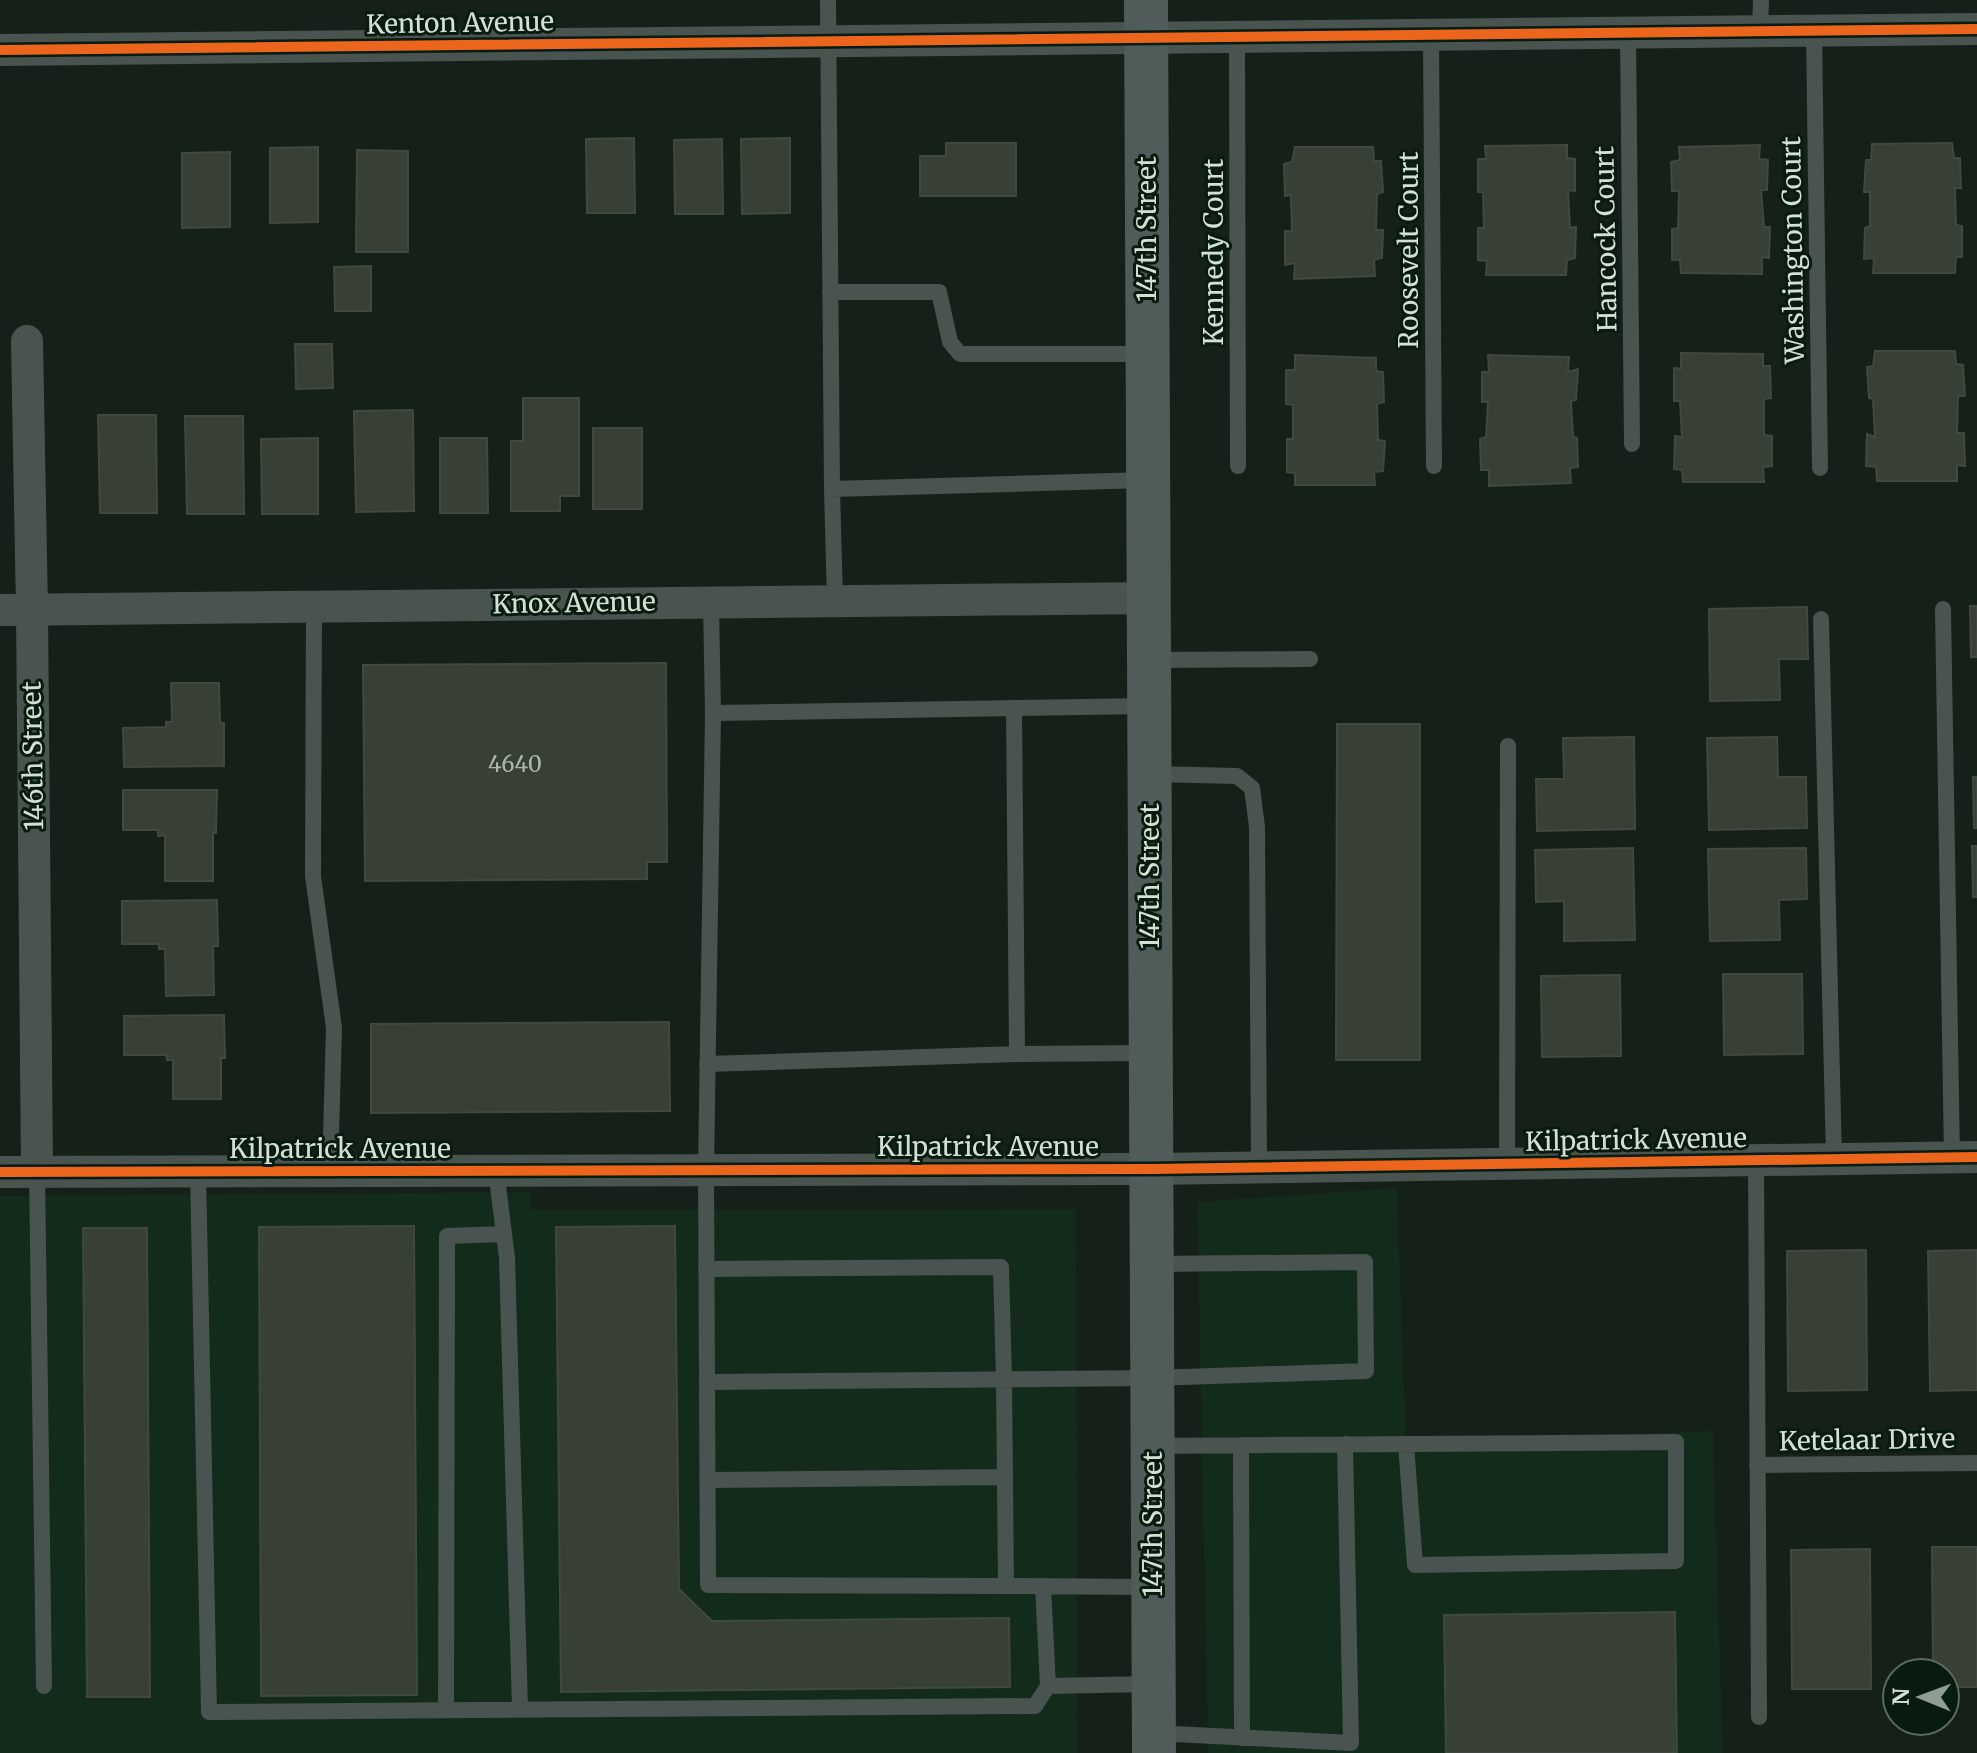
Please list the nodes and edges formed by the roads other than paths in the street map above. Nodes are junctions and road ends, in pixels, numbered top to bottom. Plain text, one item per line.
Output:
1 (828, 0) edge
2 (1761, 16) edge
3 (1146, 19) edge
4 (1977, 29) edge
5 (1814, 31) junction
6 (1628, 33) junction
7 (1431, 35) junction
8 (1237, 37) junction
9 (828, 41) junction
10 (0, 50) edge
11 (830, 292) junction
12 (27, 341) dead end
13 (1147, 354) junction
14 (1632, 444) dead end
15 (1238, 466) dead end
16 (1434, 466) dead end
17 (1820, 468) dead end
18 (1148, 480) junction
19 (832, 489) junction
20 (1148, 598) junction
21 (835, 601) junction
22 (711, 602) junction
23 (314, 606) junction
24 (1943, 609) dead end
25 (0, 610) edge
26 (32, 610) junction
27 (1821, 619) dead end
28 (1310, 659) dead end
29 (1149, 660) junction
30 (1149, 706) junction
31 (1014, 708) junction
32 (713, 713) junction
33 (1508, 746) dead end
34 (1149, 774) junction
35 (1151, 1053) junction
36 (1017, 1054) junction
37 (707, 1064) junction
38 (1964, 1158) edge
39 (1834, 1159) junction
40 (1756, 1160) junction
41 (1507, 1164) junction
42 (1259, 1167) junction
43 (1151, 1169) junction
44 (496, 1170) junction
45 (706, 1170) junction
46 (198, 1171) junction
47 (330, 1171) junction
48 (0, 1172) edge
49 (37, 1172) junction
50 (504, 1234) junction
51 (1152, 1264) junction
52 (706, 1269) junction
53 (1152, 1378) junction
54 (1004, 1379) junction
55 (707, 1382) junction
56 (1345, 1444) junction
57 (1406, 1444) junction
58 (1241, 1445) junction
59 (1153, 1446) junction
60 (1977, 1463) edge
61 (1757, 1465) junction
62 (1005, 1477) junction
63 (707, 1480) junction
64 (1006, 1586) junction
65 (1043, 1586) junction
66 (1153, 1587) junction
67 (1153, 1684) junction
68 (44, 1686) dead end
69 (1048, 1686) junction
70 (520, 1709) junction
71 (446, 1710) junction
72 (1759, 1717) dead end
73 (1242, 1738) junction
74 (1154, 1743) edge

1 - 9 lane
2 - 5 street, Kenton Avenue
2 - 6 street, Kenton Avenue
3 - 8 street, Kenton Avenue
3 - 9 street, Kenton Avenue
3 - 13 main road, 147th Street
4 - 5 street, Kenton Avenue
5 - 17 lane, Washington Court
6 - 7 street, Kenton Avenue
6 - 14 lane, Hancock Court
7 - 8 street, Kenton Avenue
7 - 16 lane, Roosevelt Court
8 - 15 lane, Kennedy Court
9 - 10 street, Kenton Avenue
9 - 11 lane
11 - 13 lane
11 - 19 lane
12 - 26 street, 146th Street
13 - 18 main road, 147th Street
18 - 19 lane
18 - 20 main road, 147th Street
19 - 21 lane
20 - 21 street, Knox Avenue
20 - 29 main road, 147th Street
21 - 22 street, Knox Avenue
22 - 23 street, Knox Avenue
22 - 32 lane
23 - 26 street, Knox Avenue
23 - 47 lane
24 - 38 lane
25 - 26 street, Knox Avenue
26 - 49 street, 146th Street
27 - 39 lane
28 - 29 lane
29 - 30 main road, 147th Street
30 - 31 lane
30 - 34 main road, 147th Street
31 - 32 lane
31 - 36 lane
32 - 37 lane
33 - 41 lane
34 - 35 main road, 147th Street
34 - 42 lane
35 - 36 lane
35 - 43 main road, 147th Street
36 - 37 lane
37 - 45 lane
38 - 39 street, Kilpatrick Avenue
39 - 40 street, Kilpatrick Avenue
40 - 41 street, Kilpatrick Avenue
40 - 61 lane
41 - 42 street, Kilpatrick Avenue
42 - 43 street, Kilpatrick Avenue
43 - 45 street, Kilpatrick Avenue
43 - 51 main road, 147th Street
44 - 45 street, Kilpatrick Avenue
44 - 47 street, Kilpatrick Avenue
44 - 50 lane
45 - 52 lane
46 - 47 street, Kilpatrick Avenue
46 - 49 street, Kilpatrick Avenue
46 - 71 lane
48 - 49 street, Kilpatrick Avenue
49 - 68 lane
50 - 70 lane
50 - 71 lane
51 - 53 main road, 147th Street
51 - 53 lane
52 - 54 lane
52 - 55 lane
53 - 54 lane
53 - 59 main road, 147th Street
54 - 55 lane
54 - 62 lane
55 - 63 lane
56 - 57 lane
56 - 58 lane
56 - 73 lane
57 - 57 lane
58 - 59 lane
58 - 73 lane
59 - 66 main road, 147th Street
60 - 61 lane, Ketelaar Drive
61 - 72 lane
62 - 63 lane
62 - 64 lane
63 - 64 lane
64 - 65 lane
65 - 66 lane
65 - 69 lane
66 - 67 main road, 147th Street
67 - 69 lane
67 - 74 main road, 147th Street
69 - 70 lane
70 - 71 lane
73 - 74 lane

